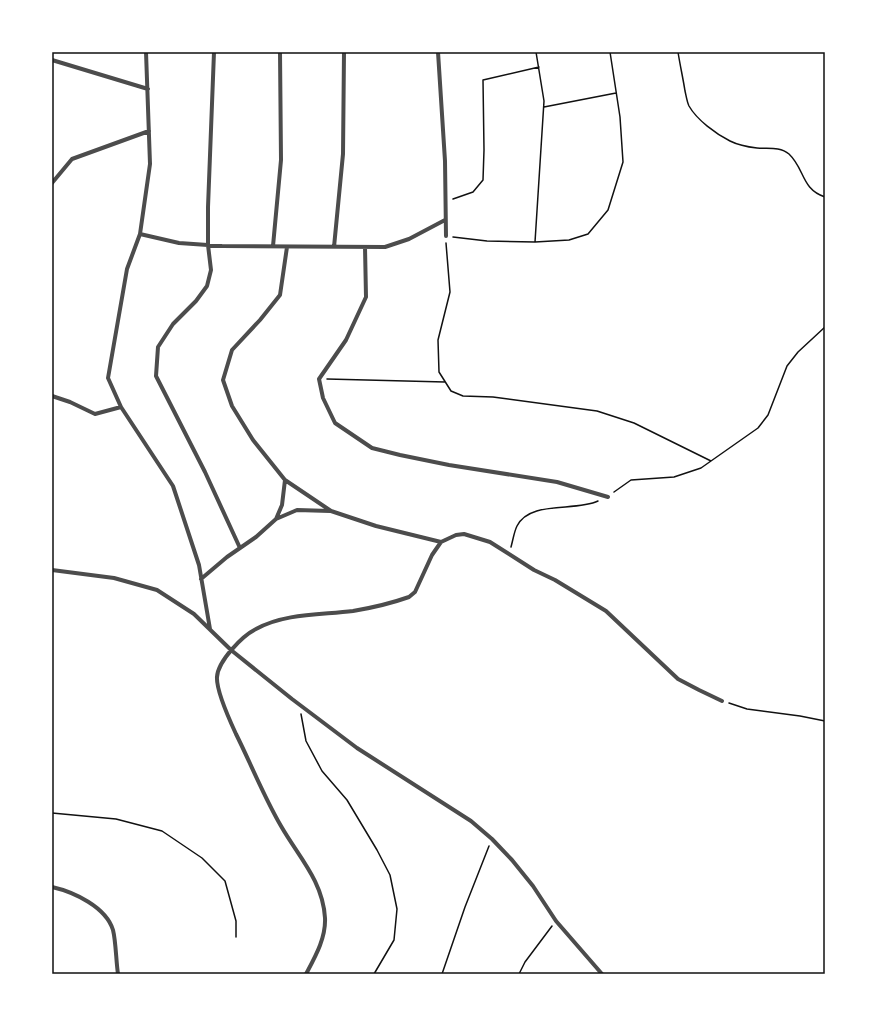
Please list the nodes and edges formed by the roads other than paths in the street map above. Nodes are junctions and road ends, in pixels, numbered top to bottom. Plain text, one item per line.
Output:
1 (146, 52) edge
2 (214, 52) edge
3 (280, 52) edge
4 (344, 52) edge
5 (438, 52) edge
6 (52, 60) edge
7 (148, 89) junction
8 (149, 131) junction
9 (52, 183) edge
10 (446, 220) junction
11 (140, 234) junction
12 (446, 236) road end
13 (208, 245) junction
14 (273, 246) junction
15 (287, 247) junction
16 (334, 247) junction
17 (365, 247) junction
18 (52, 396) edge
19 (121, 407) junction
20 (285, 480) junction
21 (608, 497) road end
22 (330, 511) junction
23 (276, 519) junction
24 (442, 542) junction
25 (240, 548) junction
26 (52, 570) edge
27 (201, 579) junction
28 (210, 630) junction
29 (232, 650) junction
30 (722, 701) road end
31 (52, 887) edge
32 (118, 974) edge
33 (306, 974) edge
34 (602, 974) edge

1 - 7 street
2 - 13 street
3 - 14 street
4 - 16 street
5 - 10 street
6 - 7 street
7 - 8 street
8 - 9 street
8 - 11 street
10 - 12 street
10 - 17 street
11 - 13 street
11 - 19 street
13 - 14 street
13 - 25 street
14 - 15 street
15 - 16 street
15 - 20 street
16 - 17 street
17 - 21 street
18 - 19 street
19 - 27 street
20 - 22 street
20 - 23 street
22 - 23 street
22 - 24 street
23 - 25 street
24 - 29 street
24 - 30 street
25 - 27 street
26 - 28 street
27 - 28 street
28 - 29 street
29 - 33 street
29 - 34 street
31 - 32 street

